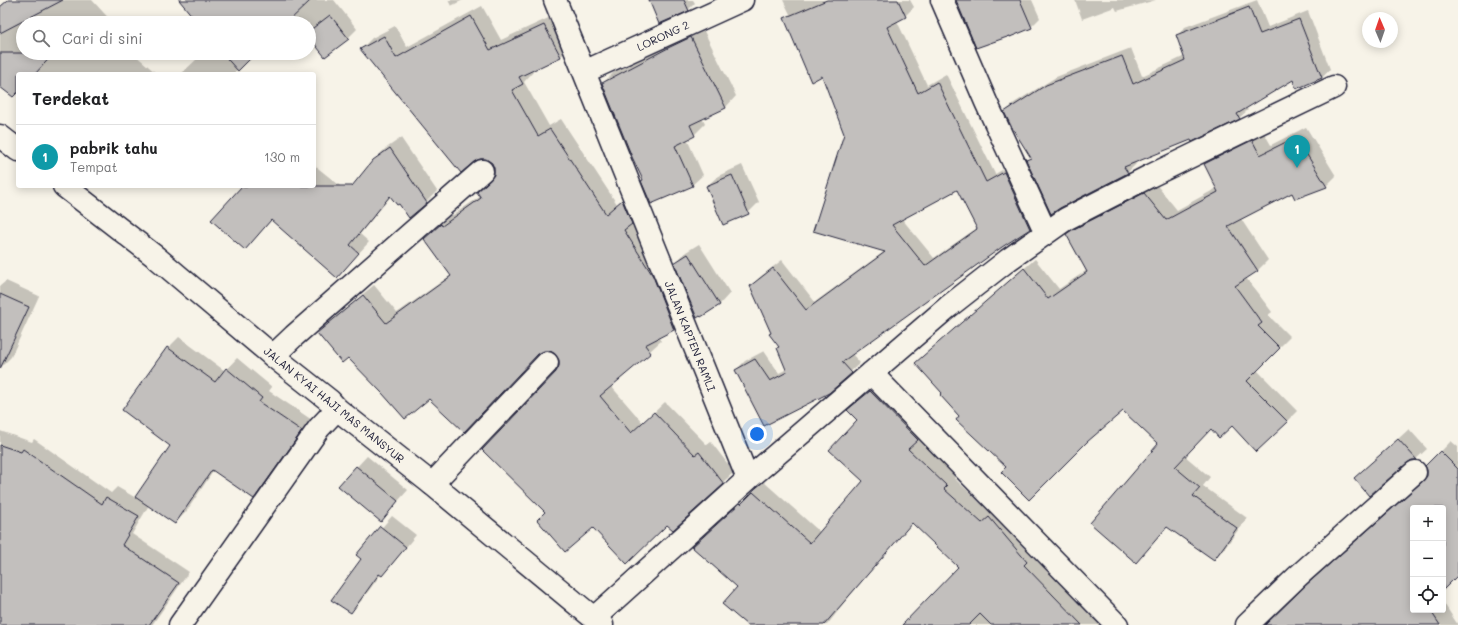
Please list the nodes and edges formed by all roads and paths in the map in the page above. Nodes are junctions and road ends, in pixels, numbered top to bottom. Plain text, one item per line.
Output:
1 (555, 0) edge
2 (742, 0) edge
3 (942, 0) edge
4 (584, 72) junction
5 (1334, 87) dead end
6 (0, 136) edge
7 (16, 148) edge
8 (482, 171) dead end
9 (67, 188) edge
10 (1046, 233) junction
11 (273, 356) junction
12 (547, 363) dead end
13 (871, 373) junction
14 (337, 409) junction
15 (1415, 472) dead end
16 (748, 479) junction
17 (432, 484) junction
18 (598, 622) edge
19 (180, 625) edge
20 (1117, 625) edge
21 (1247, 625) edge

1 - 4 street, JALAN KAPTEN RAMLI
2 - 4 street, LORONG 2
3 - 10 street
4 - 16 street, JALAN KAPTEN RAMLI
5 - 10 street
6 - 7 street
8 - 11 street
9 - 11 street, JALAN KYAI HAJI MAS MANSYUR
10 - 13 street
11 - 14 street, JALAN KYAI HAJI MAS MANSYUR
12 - 17 street
13 - 16 street
13 - 20 street
14 - 17 street, JALAN KYAI HAJI MAS MANSYUR
14 - 19 street
15 - 21 street
16 - 18 street
17 - 18 street, JALAN KYAI HAJI MAS MANSYUR

